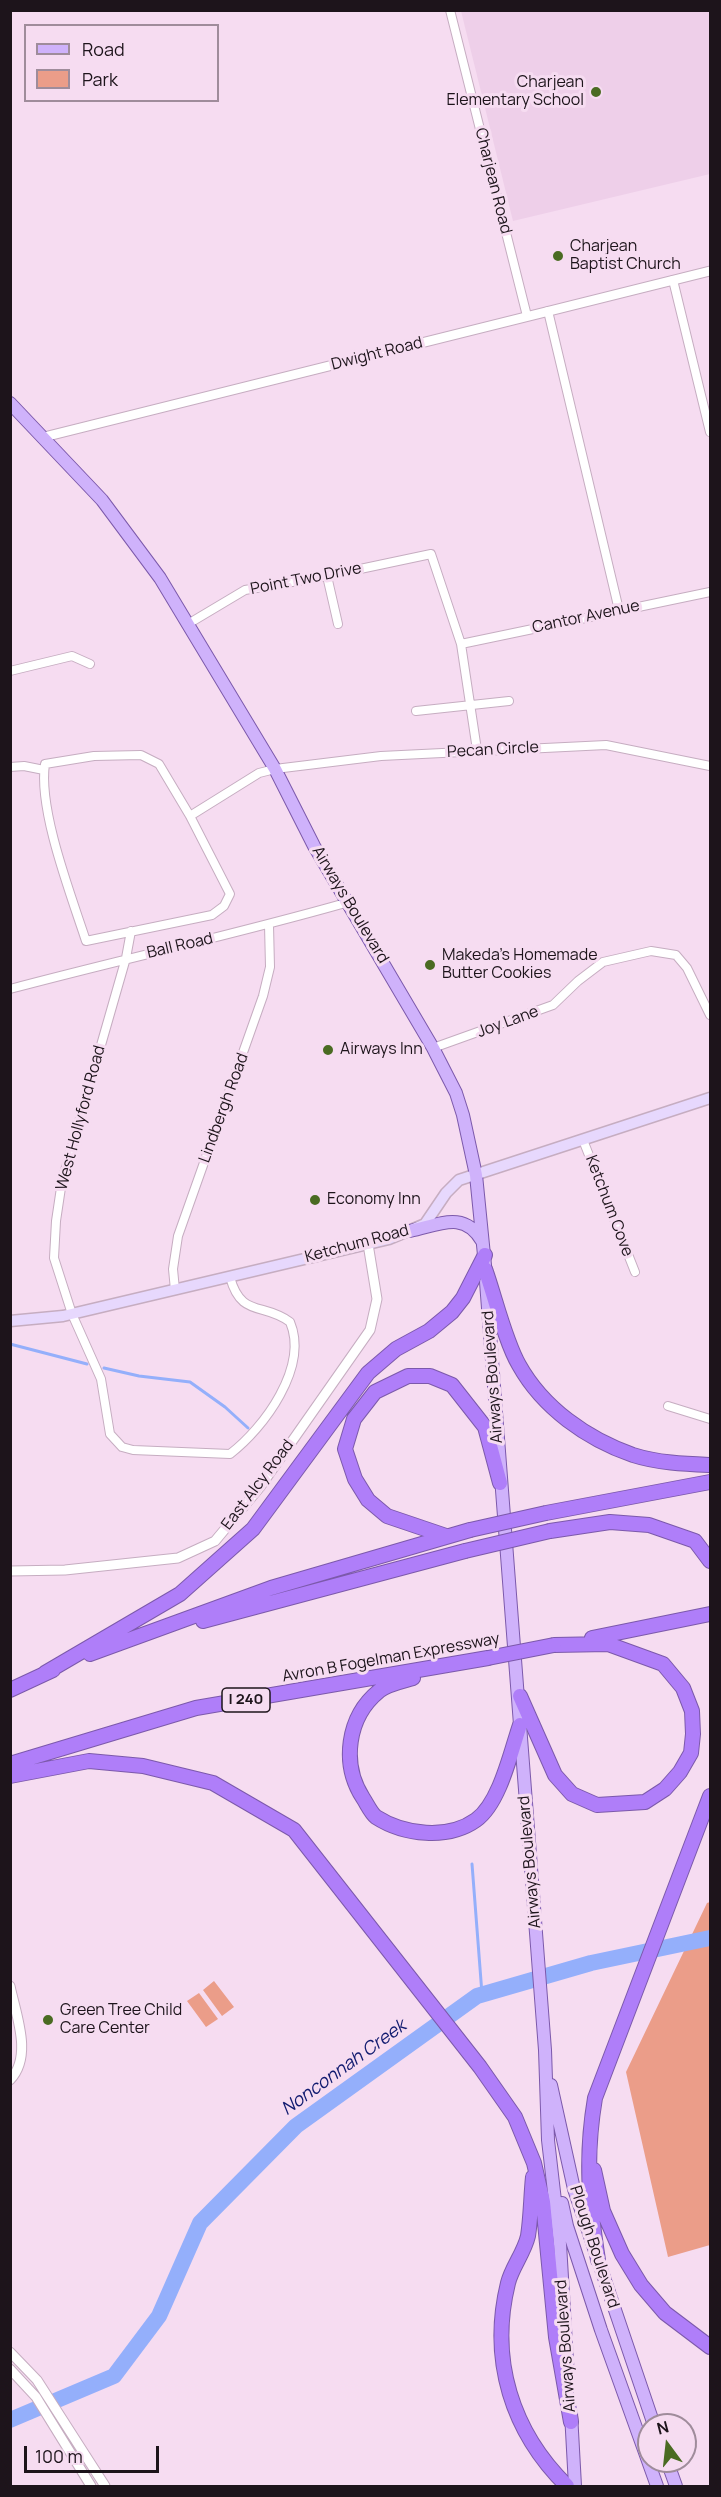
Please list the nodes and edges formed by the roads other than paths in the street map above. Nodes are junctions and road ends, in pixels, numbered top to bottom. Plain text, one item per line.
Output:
1 (450, 10) edge
2 (711, 271) edge
3 (673, 280) junction
4 (548, 311) junction
5 (527, 316) junction
6 (707, 401) edge
7 (10, 403) edge
8 (711, 432) edge
9 (44, 436) junction
10 (327, 576) junction
11 (711, 592) edge
12 (619, 610) junction
13 (188, 624) junction
14 (338, 624) dead end
15 (461, 644) junction
16 (90, 663) dead end
17 (10, 671) edge
18 (509, 701) dead end
19 (472, 706) junction
20 (416, 711) dead end
21 (477, 750) junction
22 (10, 766) edge
23 (711, 766) edge
24 (275, 769) junction
25 (44, 770) junction
26 (190, 816) junction
27 (349, 902) junction
28 (269, 925) junction
29 (131, 932) junction
30 (126, 958) junction
31 (10, 989) edge
32 (711, 1015) edge
33 (433, 1048) junction
34 (711, 1098) edge
35 (583, 1140) junction
36 (476, 1175) junction
37 (410, 1232) junction
38 (368, 1244) junction
39 (485, 1256) junction
40 (635, 1272) dead end
41 (230, 1277) junction
42 (175, 1290) junction
43 (72, 1314) junction
44 (10, 1321) edge
45 (668, 1406) dead end
46 (711, 1419) edge
47 (711, 1465) edge
48 (711, 1482) edge
49 (500, 1483) junction
50 (446, 1536) junction
51 (711, 1561) edge
52 (10, 1571) edge
53 (707, 1615) edge
54 (152, 1632) junction
55 (555, 1645) junction
56 (454, 1664) junction
57 (45, 1673) junction
58 (10, 1690) edge
59 (520, 1696) junction
60 (520, 1725) junction
61 (10, 1764) edge
62 (10, 1776) edge
63 (711, 1796) edge
64 (711, 1809) edge
65 (696, 1837) junction
66 (10, 1986) edge
67 (546, 2066) junction
68 (10, 2080) edge
69 (548, 2140) junction
70 (588, 2141) junction
71 (534, 2163) junction
72 (598, 2260) junction
73 (711, 2347) edge
74 (10, 2352) edge
75 (10, 2369) edge
76 (650, 2413) edge
77 (571, 2422) junction
78 (91, 2487) edge
79 (105, 2487) edge
80 (567, 2487) edge
81 (575, 2487) edge
82 (657, 2487) edge

1 - 5 street, Charjean Road
2 - 3 street, Dwight Road
3 - 4 street, Dwight Road
3 - 6 street
4 - 5 street, Dwight Road
4 - 12 street
5 - 9 street, Dwight Road
6 - 8 street
7 - 9 main road, Airways Boulevard
9 - 13 main road, Airways Boulevard
10 - 13 street, Point Two Drive
10 - 14 street
10 - 15 street, Point Two Drive
11 - 12 street, Cantor Avenue
12 - 15 street, Cantor Avenue
13 - 24 main road, Airways Boulevard
15 - 19 street
16 - 17 street
18 - 19 street
19 - 20 street
19 - 21 street
21 - 23 street, Pecan Circle
21 - 24 street, Pecan Circle
22 - 25 street
24 - 26 street, Pecan Circle
24 - 27 main road, Airways Boulevard
25 - 26 street
25 - 29 street
26 - 29 street
27 - 28 street, Ball Road
27 - 33 main road, Airways Boulevard
28 - 30 street, Ball Road
28 - 42 street, Lindbergh Road
29 - 30 street, West Hollyford Road
30 - 31 street, Ball Road
30 - 43 street, West Hollyford Road
32 - 33 street, Joy Lane
33 - 36 main road, Airways Boulevard
34 - 35 main road, Ketchum Road
35 - 36 main road, Ketchum Road
35 - 40 street, Ketchum Cove
36 - 37 main road, Ketchum Road
36 - 39 main road, Airways Boulevard
37 - 38 main road, Ketchum Road
37 - 39 main road
38 - 41 main road, Ketchum Road
38 - 52 street, East Alcy Road
39 - 47 highway
39 - 49 main road, Airways Boulevard
39 - 57 highway
41 - 42 main road, Ketchum Road
41 - 43 street, West Hollyford Road
42 - 43 main road, Ketchum Road
43 - 44 main road, Ketchum Road
45 - 46 street
48 - 50 highway, bridge
49 - 50 highway
49 - 59 main road, Airways Boulevard
50 - 54 highway
51 - 54 highway, bridge
53 - 55 highway, Avron B Fogelman Expressway / I 240
54 - 57 highway
55 - 56 highway, Avron B Fogelman Expressway / I 240, bridge
55 - 59 highway
56 - 60 highway
56 - 61 highway, Avron B Fogelman Expressway / I 240
57 - 58 highway
59 - 60 main road, Airways Boulevard
60 - 67 main road, Airways Boulevard
62 - 71 highway
63 - 65 highway
64 - 65 highway
65 - 70 highway
66 - 68 street
67 - 69 main road, Airways Boulevard
67 - 72 main road, Plough Boulevard
69 - 77 main road, Airways Boulevard
69 - 82 main road, Plough Boulevard
70 - 72 highway
70 - 73 highway
71 - 77 highway
71 - 80 highway
72 - 76 main road, Plough Boulevard
74 - 79 street
75 - 78 street
77 - 81 main road, Airways Boulevard

